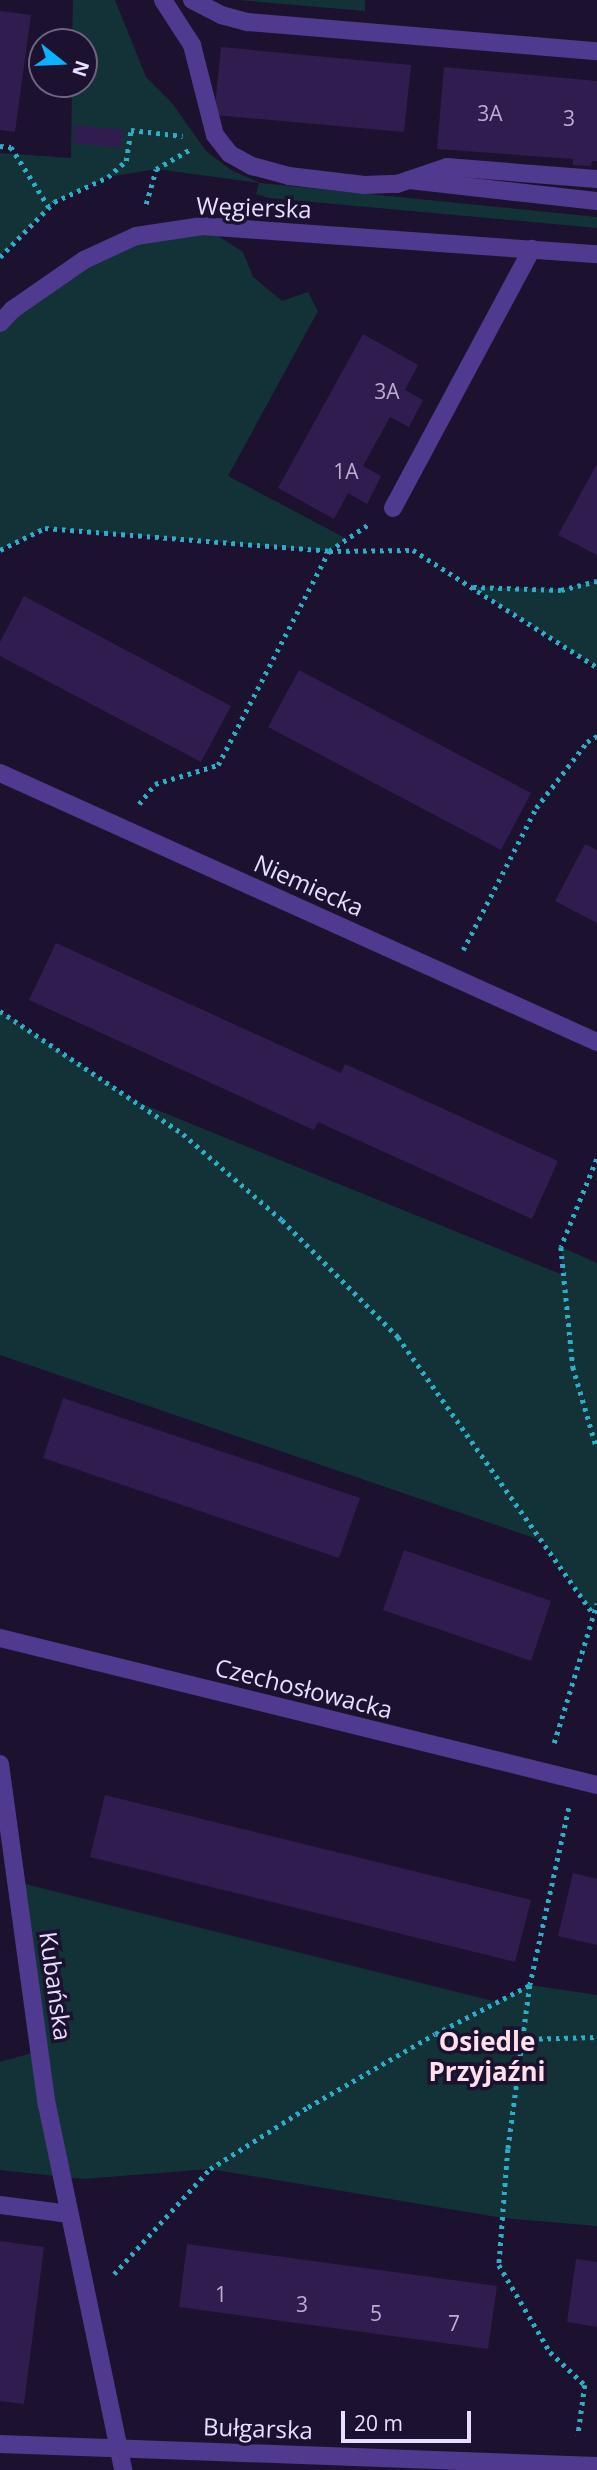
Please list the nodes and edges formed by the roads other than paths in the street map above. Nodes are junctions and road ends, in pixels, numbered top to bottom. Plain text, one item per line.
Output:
1 (163, 0) edge
2 (192, 0) edge
3 (597, 51) edge
4 (409, 180) junction
5 (597, 180) edge
6 (597, 201) edge
7 (532, 249) junction
8 (597, 254) edge
9 (0, 323) edge
10 (393, 508) road end
11 (0, 774) edge
12 (597, 1042) edge
13 (0, 1638) edge
14 (0, 1764) edge
15 (597, 1785) edge
16 (0, 2205) edge
17 (69, 2214) junction
18 (0, 2444) edge
19 (117, 2447) junction
20 (597, 2466) edge
21 (123, 2470) edge

1 - 4 street
2 - 3 street
4 - 5 street
4 - 6 street
7 - 8 street, Węgierska
7 - 9 street, Węgierska
7 - 10 street
11 - 12 street, Niemiecka
13 - 15 street, Czechosłowacka
14 - 17 street, Kubańska
16 - 17 street
17 - 19 street, Kubańska
18 - 19 street, Bułgarska
19 - 20 street, Bułgarska
19 - 21 street, Kubańska

